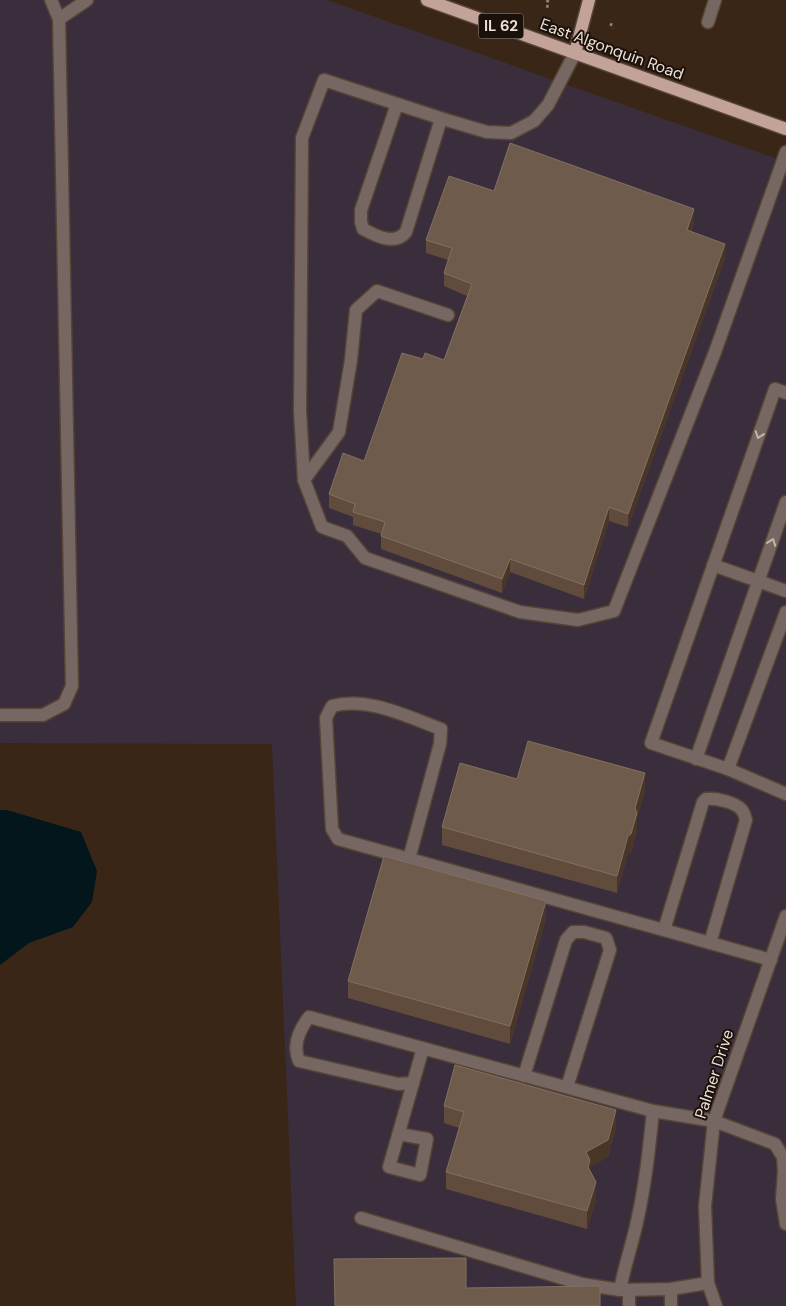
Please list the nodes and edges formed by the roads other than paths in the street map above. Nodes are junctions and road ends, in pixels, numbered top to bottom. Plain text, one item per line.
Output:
1 (51, 0) edge
2 (87, 0) edge
3 (427, 0) edge
4 (589, 0) edge
5 (715, 0) edge
6 (59, 19) junction
7 (708, 22) dead end
8 (575, 53) junction
9 (397, 104) junction
10 (441, 119) junction
11 (786, 130) edge
12 (786, 152) edge
13 (448, 315) dead end
14 (780, 391) edge
15 (304, 480) junction
16 (786, 502) edge
17 (713, 565) junction
18 (758, 581) junction
19 (786, 591) edge
20 (786, 612) edge
21 (0, 715) edge
22 (696, 759) junction
23 (728, 769) junction
24 (786, 794) edge
25 (409, 858) junction
26 (786, 916) edge
27 (664, 930) junction
28 (710, 943) junction
29 (770, 960) junction
30 (423, 1048) junction
31 (524, 1076) junction
32 (413, 1083) junction
33 (567, 1088) junction
34 (653, 1111) junction
35 (714, 1121) junction
36 (399, 1134) dead end
37 (361, 1218) dead end
38 (786, 1224) edge
39 (708, 1283) junction
40 (671, 1289) junction
41 (625, 1290) junction
42 (629, 1306) edge
43 (671, 1306) edge
44 (716, 1306) edge

1 - 6 street
2 - 6 street
3 - 8 main road, East Algonquin Road / IL 62
4 - 8 main road
5 - 7 street
6 - 21 street
8 - 10 street
8 - 11 main road, East Algonquin Road / IL 62
9 - 10 street
9 - 10 street
9 - 15 street
12 - 15 street
13 - 15 street
14 -> 17 street
18 -> 16 street
17 - 18 street
17 - 22 street
18 - 19 street
18 - 22 street
20 - 23 street
22 - 23 street
23 - 24 street
25 - 25 street
25 - 27 street
26 - 29 street, Palmer Drive
27 - 28 street
27 - 28 street
28 - 29 street
29 - 35 street, Palmer Drive
30 - 31 street
30 - 32 street
30 - 32 street
31 - 33 street
31 - 33 street
32 - 36 street
33 - 34 street
34 - 35 street
34 - 41 street
35 - 38 street
35 - 39 street, Palmer Drive
37 - 41 street
39 - 40 street
39 - 44 street, Palmer Drive
40 - 41 street
40 - 43 street
41 - 42 street

